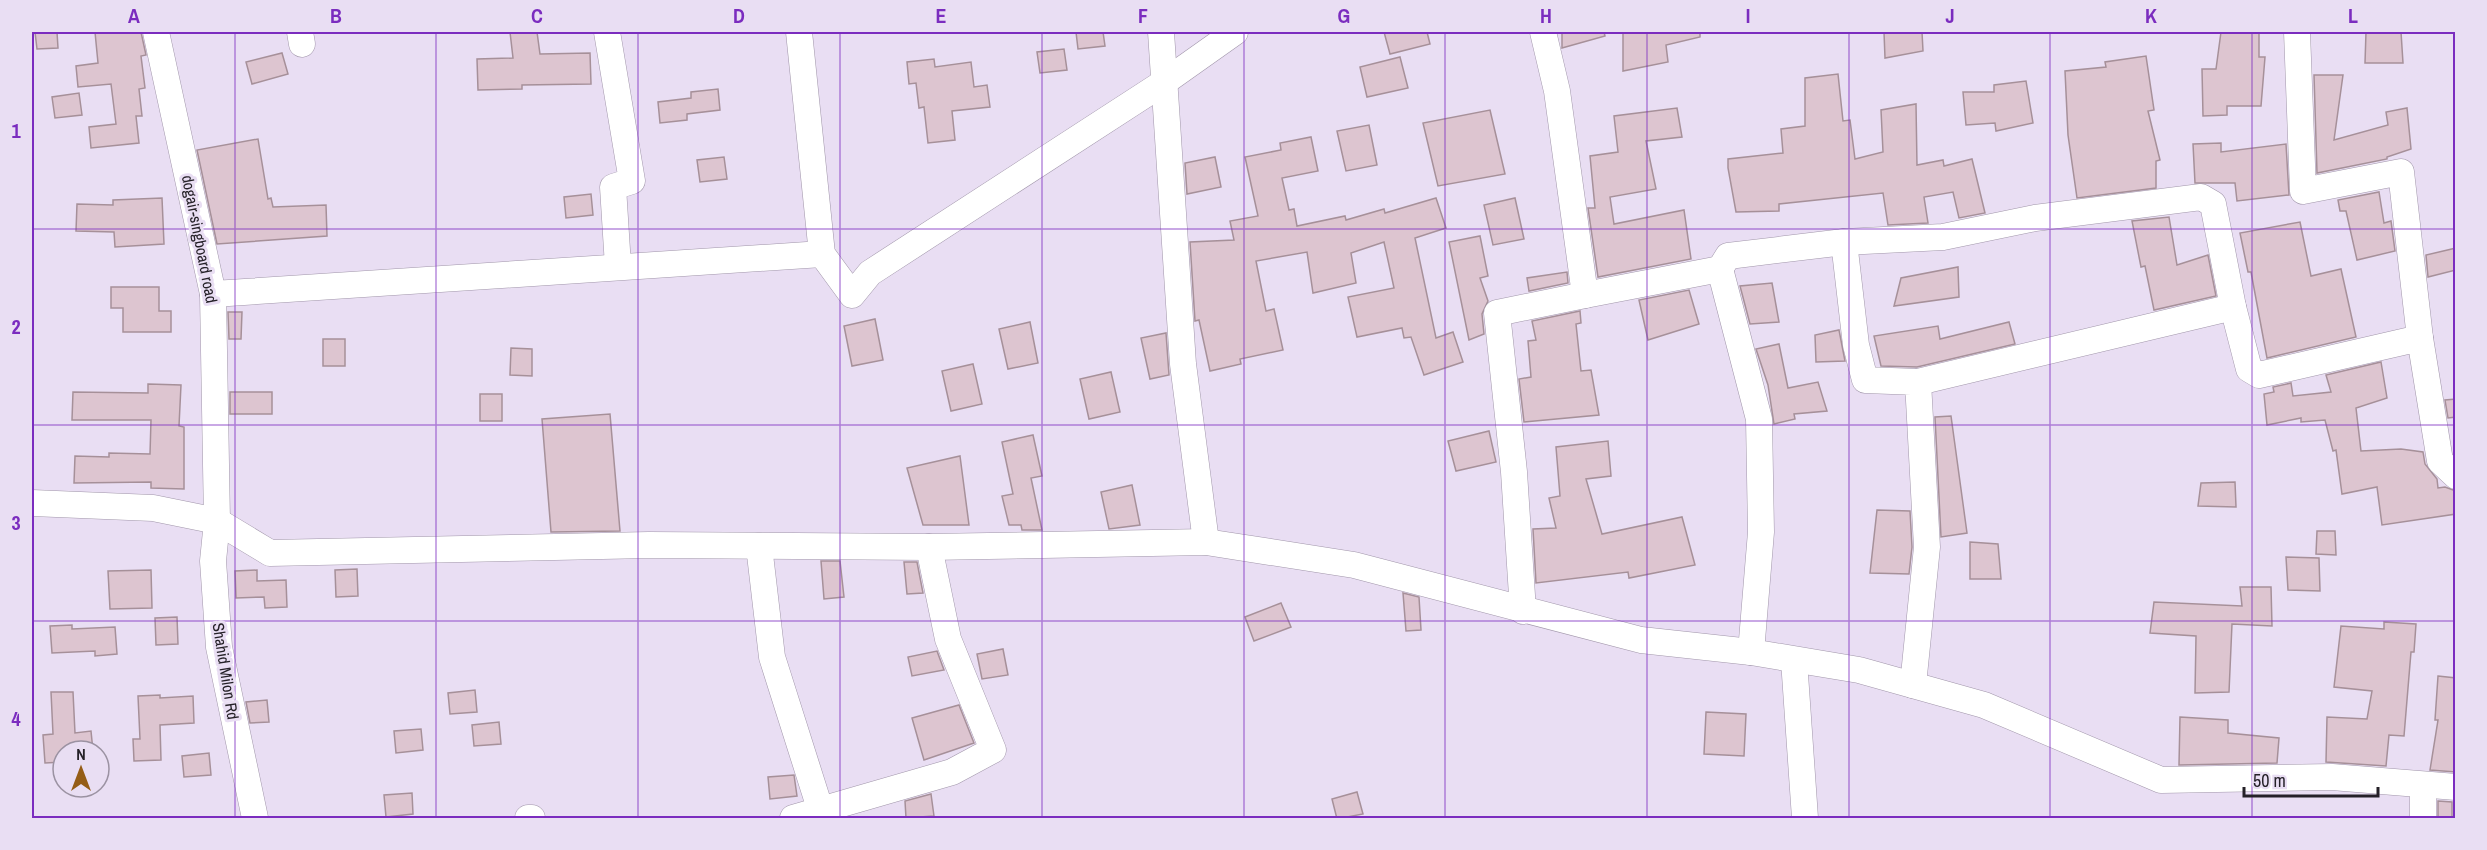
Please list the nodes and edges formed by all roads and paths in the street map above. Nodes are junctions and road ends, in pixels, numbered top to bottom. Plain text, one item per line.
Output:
1 (156, 32) edge
2 (607, 32) edge
3 (799, 32) edge
4 (1161, 32) edge
5 (1235, 32) edge
6 (1543, 32) edge
7 (2297, 32) edge
8 (1163, 83) junction
9 (1844, 242) junction
10 (822, 254) junction
11 (618, 266) junction
12 (1720, 269) junction
13 (213, 294) junction
14 (1586, 295) junction
15 (2233, 307) junction
16 (2420, 338) junction
17 (1918, 382) junction
18 (2456, 476) edge
19 (32, 503) edge
20 (217, 521) junction
21 (1206, 542) junction
22 (759, 546) junction
23 (929, 547) junction
24 (1523, 611) junction
25 (1751, 652) junction
26 (1794, 660) junction
27 (1913, 685) junction
28 (2423, 784) junction
29 (2456, 787) edge
30 (821, 814) edge
31 (255, 819) edge
32 (793, 819) edge
33 (1805, 819) edge
34 (2423, 819) edge

1 - 13 street, dogair-singboard road
2 - 11 street
3 - 10 street
4 - 8 street
5 - 8 street
6 - 14 street
7 - 16 street
8 - 10 street
8 - 21 street
9 - 12 street
9 - 15 street
9 - 17 street
10 - 11 street
11 - 13 street
12 - 14 street
12 - 25 street
13 - 20 street, dogair-singboard road
14 - 24 street
15 - 16 street
15 - 17 street
16 - 18 street
17 - 27 street
19 - 20 street
20 - 22 street
20 - 31 street, Shahid Milon Rd
21 - 23 street
21 - 24 street
22 - 23 street
22 - 30 street
23 - 30 street
24 - 25 street
25 - 26 street
26 - 27 street
26 - 33 street
27 - 28 street
28 - 29 street
28 - 34 street
30 - 32 street

